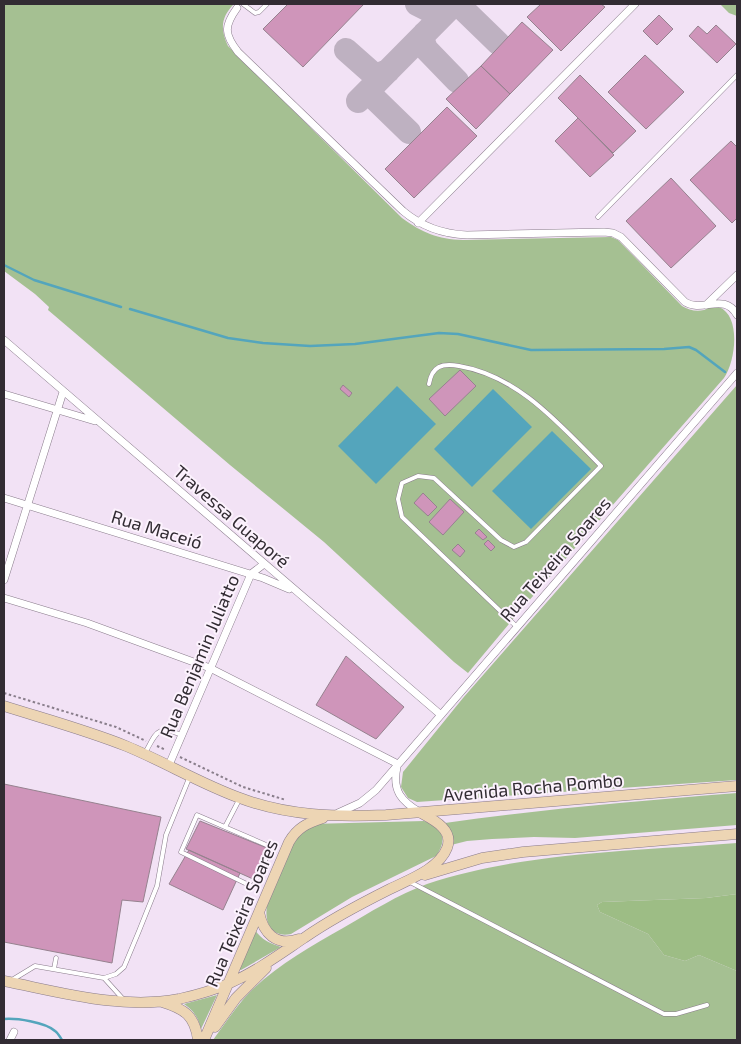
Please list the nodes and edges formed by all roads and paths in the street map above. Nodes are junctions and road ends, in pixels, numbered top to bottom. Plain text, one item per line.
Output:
1 (267, 4) edge
2 (635, 4) edge
3 (240, 5) edge
4 (737, 75) edge
5 (598, 217) dead end
6 (418, 223) junction
7 (737, 274) edge
8 (706, 305) junction
9 (737, 315) edge
10 (4, 340) edge
11 (737, 373) edge
12 (429, 384) dead end
13 (63, 392) junction
14 (4, 394) edge
15 (58, 410) junction
16 (99, 422) junction
17 (4, 498) edge
18 (27, 505) junction
19 (266, 566) junction
20 (251, 574) junction
21 (263, 578) junction
22 (4, 580) edge
23 (300, 594) junction
24 (4, 598) edge
25 (517, 627) junction
26 (210, 668) junction
27 (4, 693) edge
28 (4, 706) edge
29 (441, 715) junction
30 (182, 735) junction
31 (151, 743) junction
32 (167, 751) dead end
33 (144, 754) junction
34 (178, 756) dead end
35 (398, 764) junction
36 (169, 765) junction
37 (190, 776) junction
38 (737, 786) edge
39 (240, 798) junction
40 (289, 801) dead end
41 (421, 812) junction
42 (331, 816) junction
43 (225, 827) junction
44 (737, 834) edge
45 (412, 879) junction
46 (259, 912) junction
47 (305, 937) junction
48 (56, 958) dead end
49 (276, 958) junction
50 (54, 969) junction
51 (104, 978) junction
52 (6, 982) edge
53 (228, 984) junction
54 (125, 1001) junction
55 (162, 1001) junction
56 (707, 1005) dead end
57 (14, 1032) dead end
58 (10, 1040) edge
59 (198, 1040) edge
60 (205, 1040) edge

1 - 3 lane
2 - 6 street
3 - 6 street
4 - 5 lane
6 - 8 street
7 - 8 street
8 - 9 street
10 - 13 street, Travessa Guaporé
11 - 25 street, Rua Teixeira Soares
12 - 25 lane
13 - 15 street
13 - 16 street, Travessa Guaporé
14 - 15 street
15 - 16 street
15 - 18 street
16 - 19 street, Travessa Guaporé
17 - 18 street, Rua Maceió
18 - 20 street, Rua Maceió
18 - 22 street
19 - 20 street, Rua Benjamin Juliatto
19 - 21 street
19 - 23 street, Travessa Guaporé
20 - 21 street, Rua Maceió
20 - 26 street, Rua Benjamin Juliatto
21 - 23 street, Rua Maceió
23 - 29 street, Travessa Guaporé
24 - 26 street
25 - 29 street, Rua Teixeira Soares
26 - 30 street, Rua Benjamin Juliatto
26 - 35 street
27 - 31 path
28 - 33 main road
29 - 35 street, Rua Teixeira Soares
30 - 31 lane
30 - 36 street, Rua Benjamin Juliatto
31 - 32 path
31 - 33 lane
33 - 36 main road
34 - 40 path
35 - 41 street
35 - 42 street, Rua Teixeira Soares
36 - 37 main road
37 - 39 main road
37 - 51 lane
38 - 41 main road, Avenida Rocha Pombo
39 - 42 main road
39 - 43 lane
41 - 42 main road, Avenida Rocha Pombo
41 - 45 main road
42 - 46 main road, Rua Teixeira Soares
43 - 43 lane
44 - 45 main road
45 - 47 main road
45 - 56 lane
46 - 47 main road
46 - 53 main road, Rua Teixeira Soares
47 - 49 main road
48 - 50 lane
49 - 53 main road
49 - 60 main road, Rua Teixeira Soares
50 - 51 lane
50 - 52 lane
51 - 54 lane
52 - 54 main road
53 - 55 main road
53 - 60 main road, Rua Teixeira Soares
54 - 55 main road
55 - 59 main road
57 - 58 street

